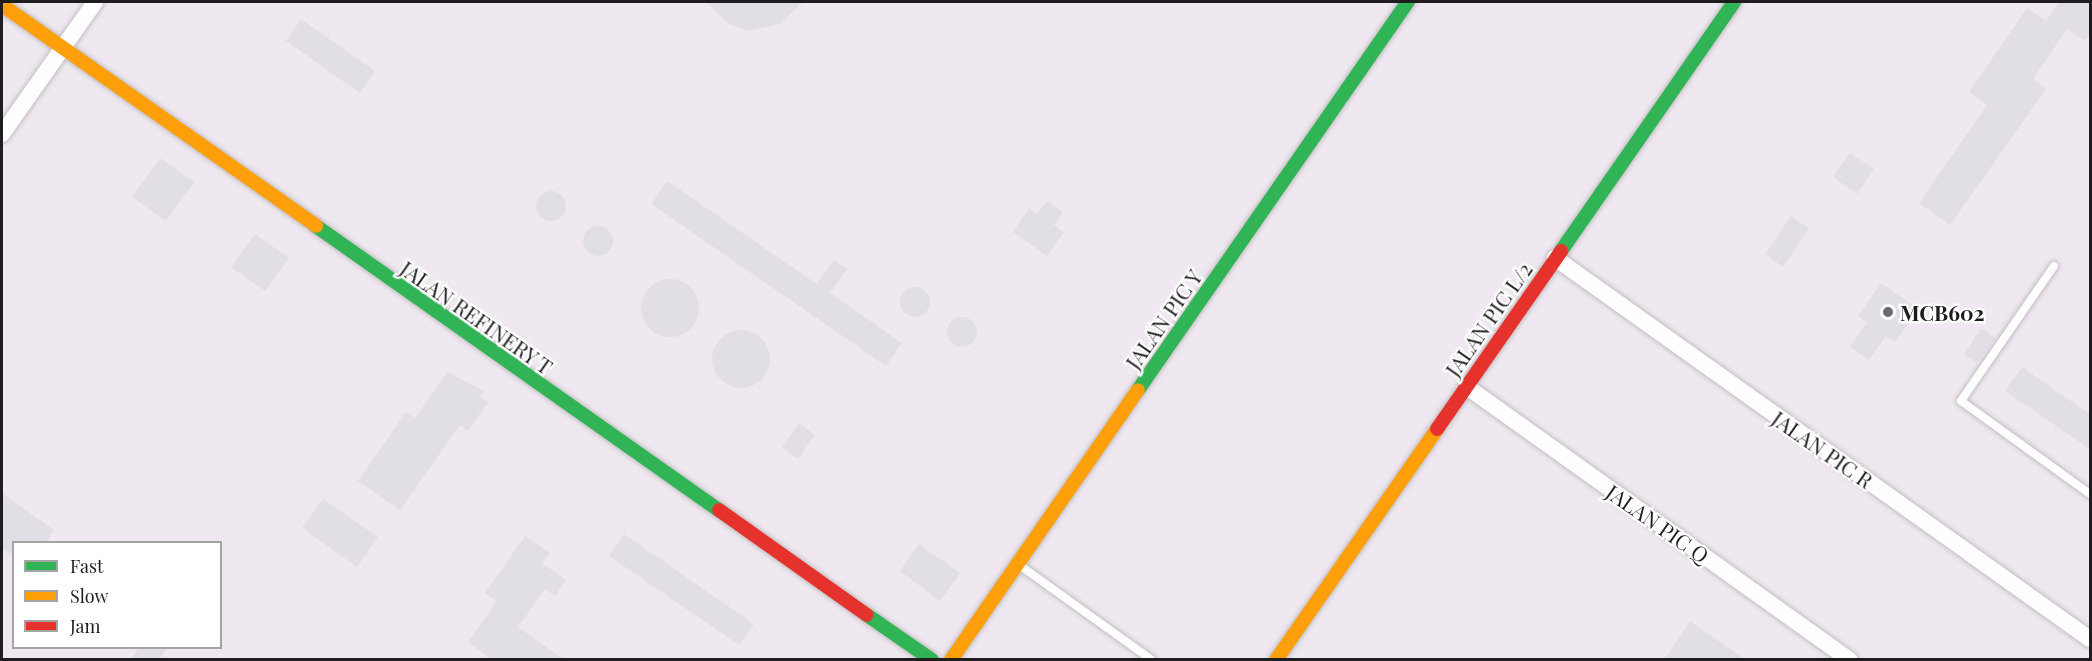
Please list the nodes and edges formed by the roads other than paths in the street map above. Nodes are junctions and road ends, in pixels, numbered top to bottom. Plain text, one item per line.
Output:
1 (95, 2) edge
2 (1408, 2) edge
3 (1734, 2) edge
4 (2, 5) edge
5 (63, 46) junction
6 (2, 134) edge
7 (1555, 258) junction
8 (2054, 266) dead end
9 (1467, 387) junction
10 (2091, 494) edge
11 (1017, 564) junction
12 (2091, 639) edge
13 (932, 660) edge
14 (951, 660) edge
15 (1152, 660) edge
16 (1276, 660) edge
17 (1850, 660) edge

1 - 5 street
2 - 11 street, JALAN PIC Y
3 - 7 street, JALAN PIC L/2
4 - 5 street, JALAN REFINERY T
5 - 6 street
5 - 13 street, JALAN REFINERY T
7 - 9 street, JALAN PIC L/2
7 - 12 street, JALAN PIC R
8 - 10 lane
9 - 16 street, JALAN PIC L/2
9 - 17 street, JALAN PIC Q
11 - 14 street, JALAN PIC Y
11 - 15 lane

